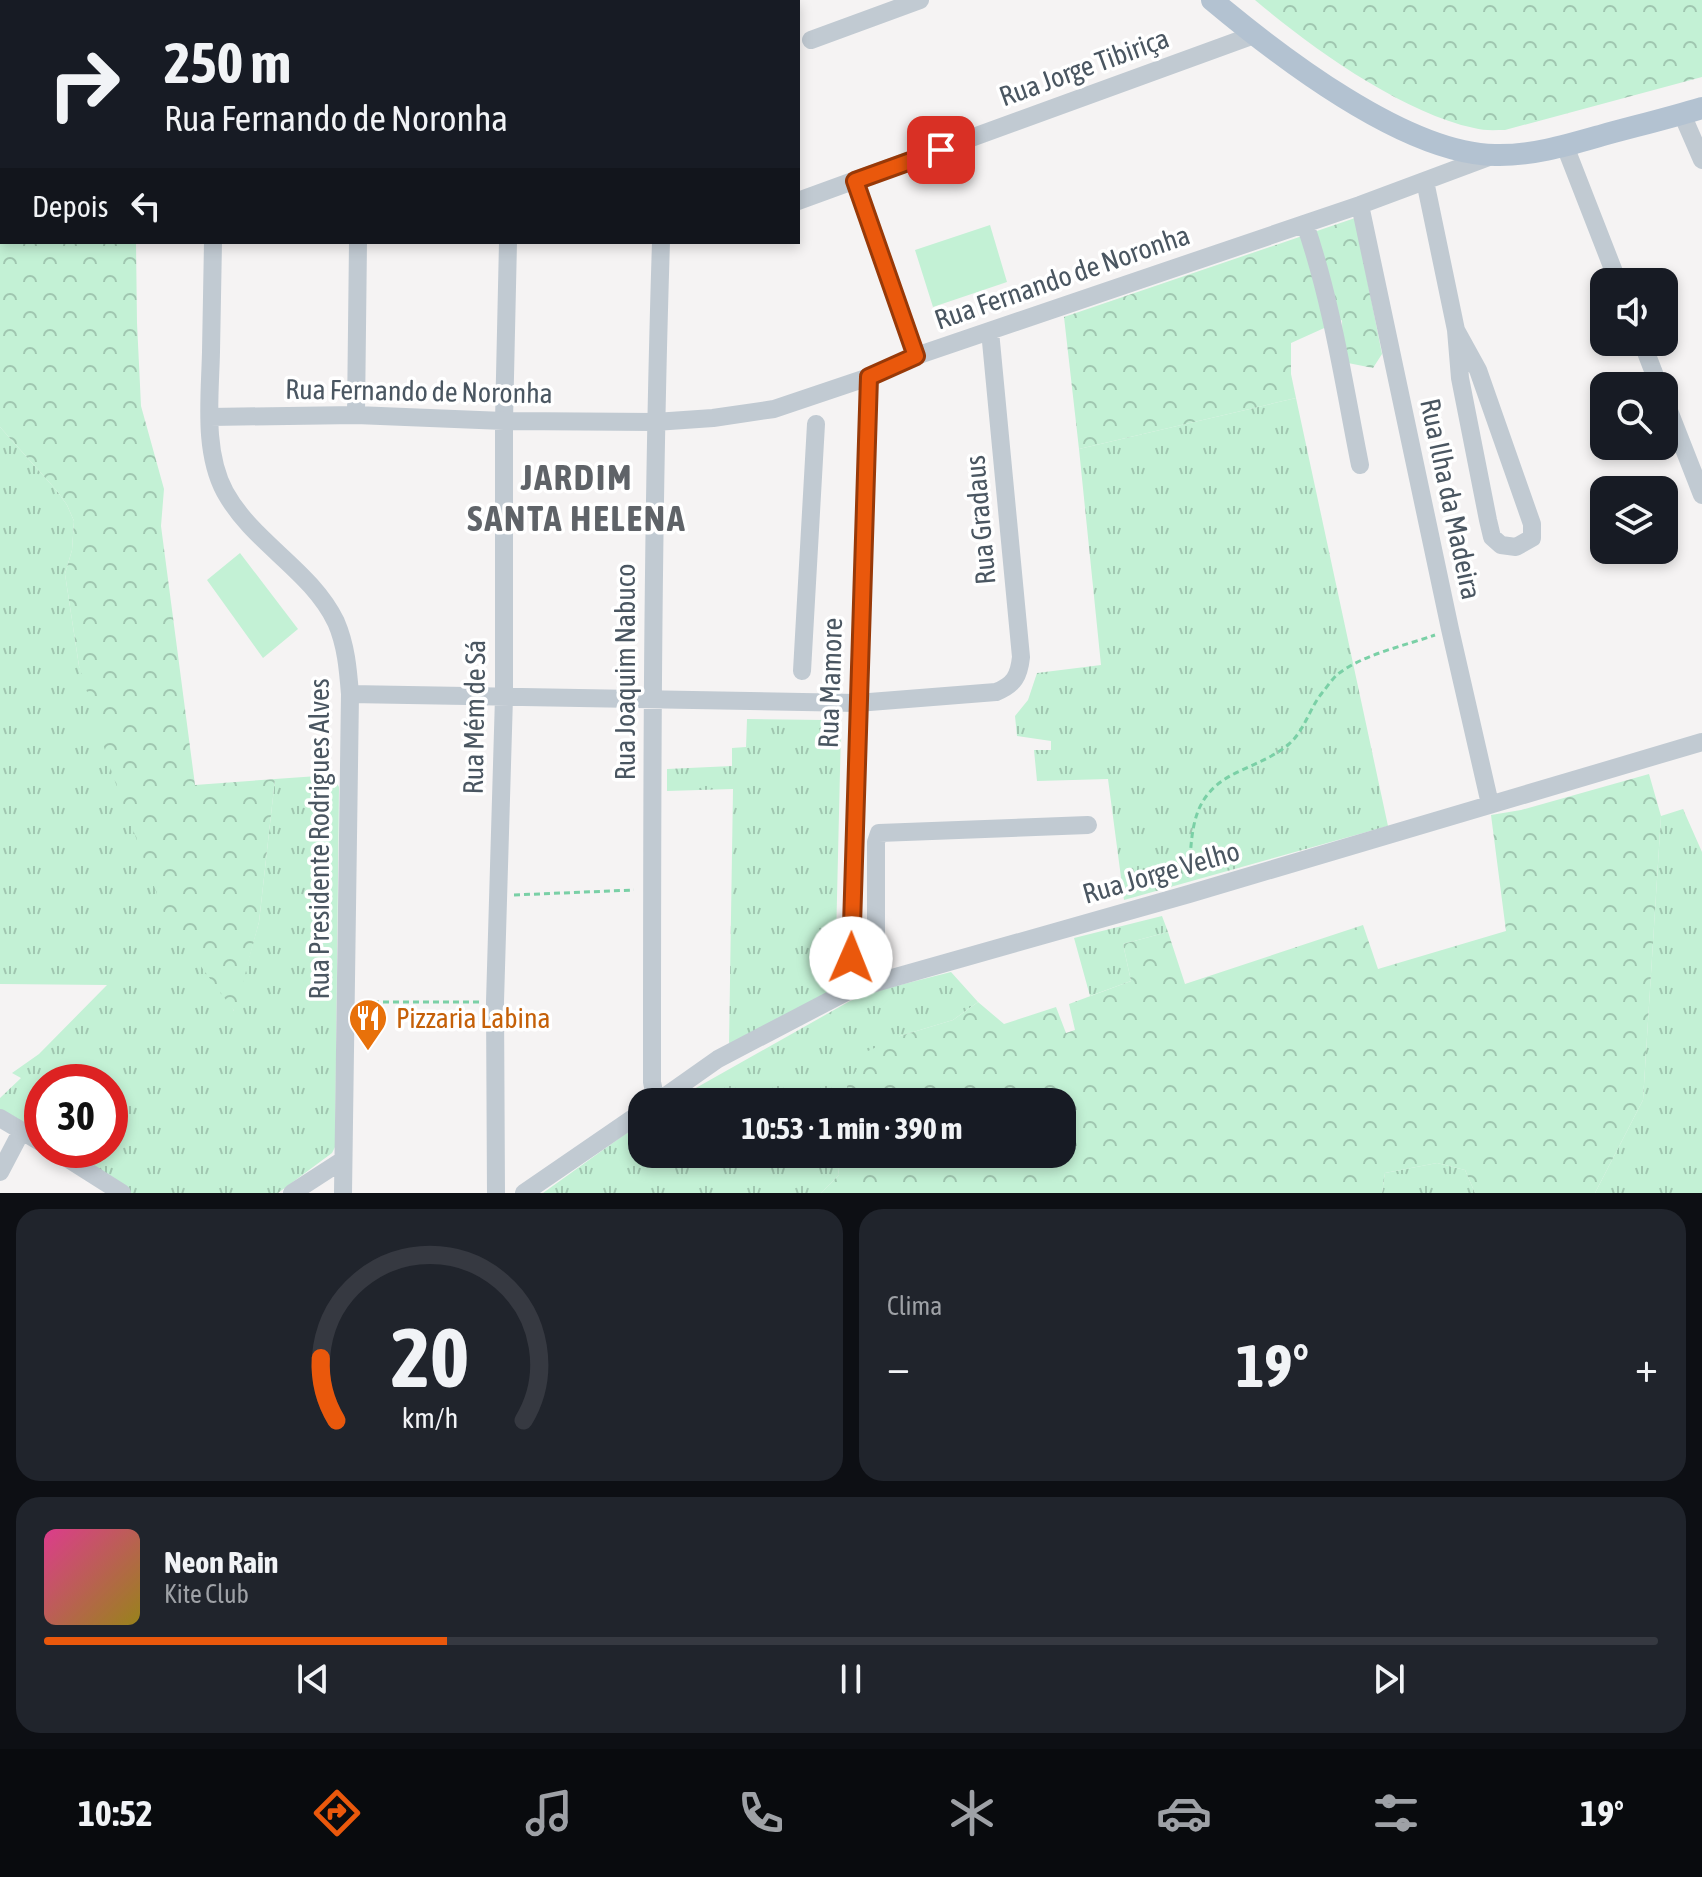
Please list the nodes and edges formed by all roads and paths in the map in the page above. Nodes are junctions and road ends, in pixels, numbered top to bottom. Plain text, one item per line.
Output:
1 (920, 0) edge
2 (1212, 0) edge
3 (1254, 35) junction
4 (811, 40) dead end
5 (1692, 111) edge
6 (1565, 146) junction
7 (1495, 155) junction
8 (1702, 160) edge
9 (855, 181) junction
10 (1425, 181) junction
11 (800, 200) edge
12 (1360, 205) junction
13 (1305, 224) junction
14 (213, 244) edge
15 (358, 244) edge
16 (508, 244) edge
17 (661, 244) edge
18 (1613, 268) edge
19 (1456, 330) junction
20 (990, 331) junction
21 (916, 356) junction
22 (869, 377) junction
23 (356, 415) junction
24 (210, 417) junction
25 (504, 421) junction
26 (655, 422) junction
27 (816, 424) dead end
28 (1678, 434) edge
29 (1360, 465) dead end
30 (1702, 495) edge
31 (1450, 629) junction
32 (802, 671) dead end
33 (350, 694) junction
34 (504, 697) junction
35 (653, 700) junction
36 (857, 703) junction
37 (1702, 742) edge
38 (1490, 804) junction
39 (1088, 825) dead end
40 (652, 889) junction
41 (1189, 894) junction
42 (498, 896) junction
43 (876, 982) junction
44 (850, 990) junction
45 (347, 1002) junction
46 (495, 1002) junction
47 (653, 1088) edge
48 (676, 1088) edge
49 (0, 1118) edge
50 (628, 1122) edge
51 (21, 1132) junction
52 (24, 1134) edge
53 (343, 1160) junction
54 (82, 1168) edge
55 (0, 1172) edge
56 (122, 1193) edge
57 (292, 1193) edge
58 (343, 1193) edge
59 (496, 1193) edge
60 (524, 1193) edge

1 - 4 street
2 - 3 main road
3 - 7 main road
3 - 9 street, Rua Jorge Tibiriça
5 - 6 main road
5 - 8 street
6 - 7 main road
6 - 18 street
7 - 10 street, Rua Fernando de Noronha
9 - 11 street, Rua Jorge Tibiriça
9 - 21 street
10 - 12 street, Rua Fernando de Noronha
10 - 19 street
12 - 13 street, Rua Fernando de Noronha
12 - 31 street, Rua Ilha da Madeira
13 - 20 street, Rua Fernando de Noronha
13 - 29 street
14 - 24 street, Rua Presidente Rodrigues Alves
15 - 23 street
16 - 25 street, Rua Mém de Sá
17 - 26 street, Rua Joaquim Nabuco
19 - 19 street
20 - 21 street, Rua Fernando de Noronha
20 - 36 street, Rua Gradaus
21 - 22 street, Rua Fernando de Noronha
22 - 26 street, Rua Fernando de Noronha
22 - 36 street, Rua Mamore
23 - 24 street, Rua Fernando de Noronha
23 - 25 street, Rua Fernando de Noronha
24 - 33 street, Rua Presidente Rodrigues Alves
25 - 26 street, Rua Fernando de Noronha
25 - 34 street, Rua Mém de Sá
26 - 35 street, Rua Joaquim Nabuco
27 - 32 street
28 - 30 street
31 - 38 street, Rua Ilha da Madeira
31 - 41 path
33 - 34 street
33 - 45 street, Rua Presidente Rodrigues Alves
34 - 35 street
34 - 42 street, Rua Mém de Sá
35 - 36 street
35 - 40 street, Rua Joaquim Nabuco
36 - 44 street, Rua Mamore
37 - 38 street, Rua Jorge Velho
38 - 41 street, Rua Jorge Velho
39 - 43 street
40 - 42 path
40 - 47 street, Rua Joaquim Nabuco
41 - 43 street, Rua Jorge Velho
42 - 46 street, Rua Mém de Sá
43 - 44 street, Rua Jorge Velho
44 - 48 street, Rua Jorge Velho
45 - 46 path
45 - 53 street, Rua Presidente Rodrigues Alves
46 - 59 street, Rua Mém de Sá
49 - 51 street
50 - 60 street
51 - 52 street
51 - 55 street
53 - 57 street
53 - 58 street, Rua Presidente Rodrigues Alves
54 - 56 street

